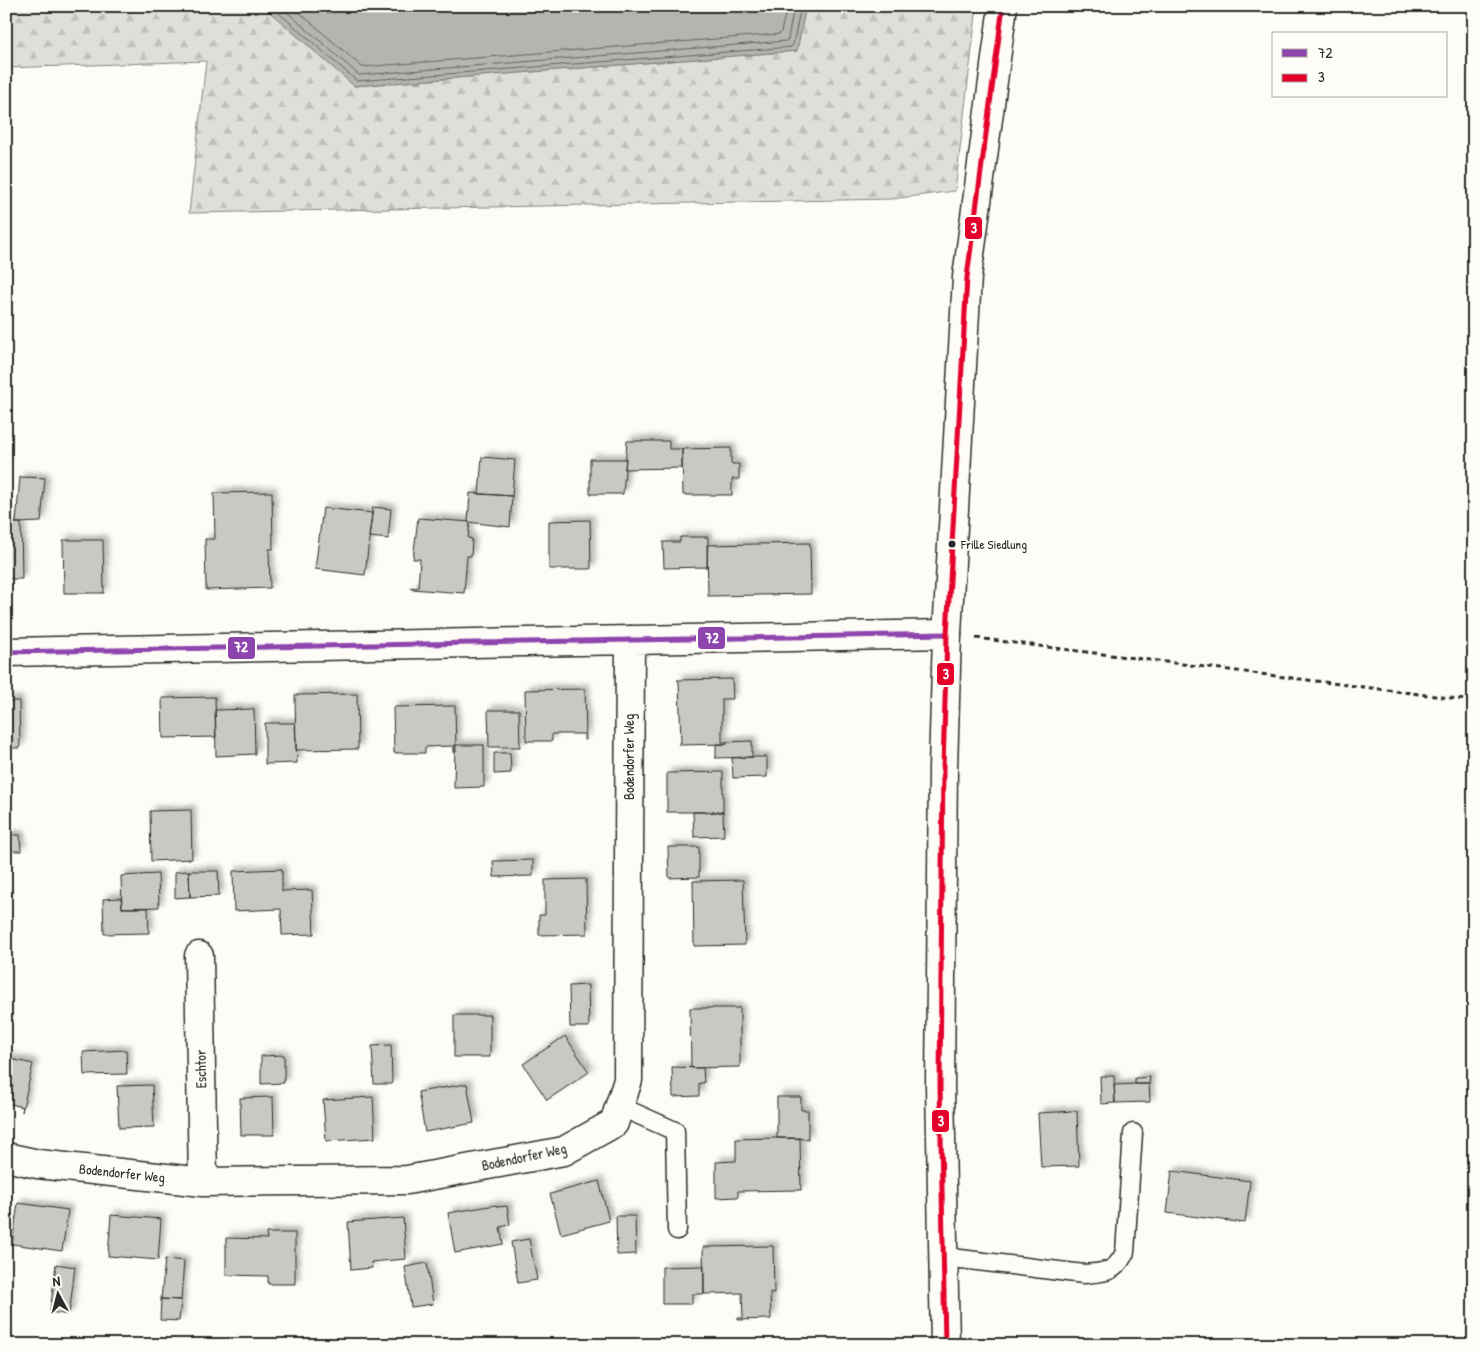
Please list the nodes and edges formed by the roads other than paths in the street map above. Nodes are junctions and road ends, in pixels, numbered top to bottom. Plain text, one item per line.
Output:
1 (1003, 6) edge
2 (947, 634) junction
3 (630, 640) junction
4 (6, 652) edge
5 (199, 956) dead end
6 (619, 1106) junction
7 (1133, 1133) dead end
8 (6, 1156) edge
9 (203, 1182) junction
10 (677, 1230) dead end
11 (944, 1257) junction
12 (945, 1345) edge

1 - 2 street
2 - 3 street
2 - 11 street
3 - 4 street
3 - 6 street, Bodendorfer Weg
5 - 9 street, Eschtor
6 - 9 street, Bodendorfer Weg
6 - 10 lane
7 - 11 lane
8 - 9 street, Bodendorfer Weg
11 - 12 street

